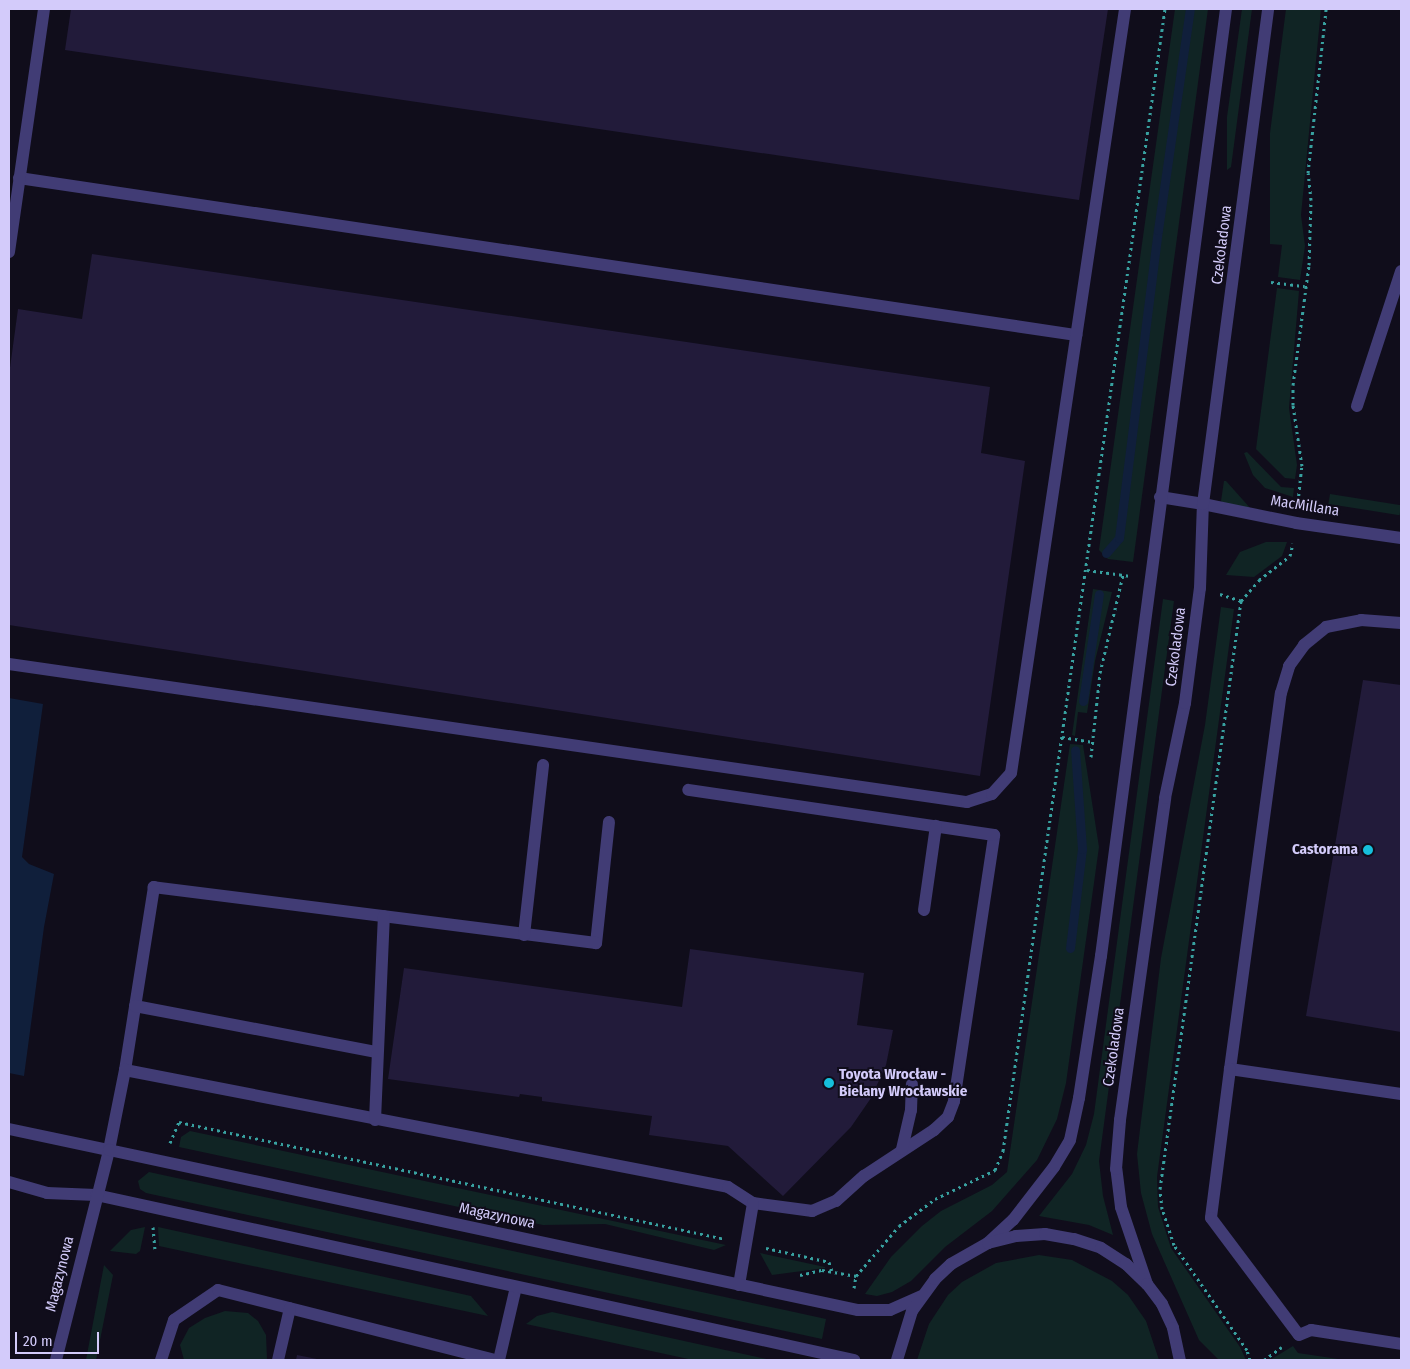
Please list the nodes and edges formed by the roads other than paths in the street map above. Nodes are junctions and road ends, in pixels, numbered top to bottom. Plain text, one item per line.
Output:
1 (44, 9) edge
2 (1125, 9) edge
3 (1226, 9) edge
4 (1268, 9) edge
5 (19, 178) junction
6 (9, 252) edge
7 (1401, 271) edge
8 (1396, 304) edge
9 (1076, 335) junction
10 (1357, 406) dead end
11 (1160, 497) junction
12 (1203, 504) junction
13 (1401, 538) edge
14 (1401, 623) edge
15 (9, 664) edge
16 (543, 765) dead end
17 (688, 790) dead end
18 (609, 822) dead end
19 (936, 826) junction
20 (924, 910) dead end
21 (384, 916) junction
22 (524, 935) junction
23 (135, 1006) junction
24 (377, 1052) junction
25 (1230, 1069) junction
26 (125, 1070) junction
27 (912, 1084) dead end
28 (1401, 1094) edge
29 (375, 1120) junction
30 (9, 1129) edge
31 (902, 1149) junction
32 (109, 1150) junction
33 (9, 1182) edge
34 (96, 1195) junction
35 (753, 1203) junction
36 (988, 1243) junction
37 (1147, 1284) junction
38 (739, 1285) junction
39 (516, 1287) junction
40 (921, 1296) junction
41 (290, 1308) junction
42 (1401, 1344) edge
43 (1183, 1358) edge
44 (56, 1360) edge
45 (161, 1360) edge
46 (278, 1360) edge
47 (494, 1360) edge
48 (498, 1360) edge
49 (854, 1360) edge
50 (896, 1360) edge

1 - 5 street
2 - 9 street
3 - 11 street, Czekoladowa
4 - 12 street, Czekoladowa
5 - 6 street
5 - 9 street
7 - 8 street
8 - 10 street
9 - 15 street
11 - 12 street, MacMillana
11 - 36 street, Czekoladowa
12 - 13 street, MacMillana
12 - 37 street, Czekoladowa
14 - 25 street
16 - 22 street
17 - 19 street
18 - 22 street
19 - 20 street
19 - 31 street
21 - 22 street
21 - 23 street
21 - 24 street
23 - 24 street
23 - 26 street
24 - 29 street
25 - 28 street
25 - 42 street
26 - 29 street
26 - 32 street
27 - 31 street
29 - 35 street
30 - 32 street
31 - 35 street
32 - 34 street, Magazynowa
32 - 38 street, Magazynowa
33 - 34 street
34 - 39 street
34 - 44 street, Magazynowa
35 - 38 street
36 - 37 street
36 - 40 street
37 - 43 street
38 - 40 street, Magazynowa
39 - 48 street
39 - 49 street
40 - 50 street
41 - 45 street
41 - 46 street
41 - 47 street

